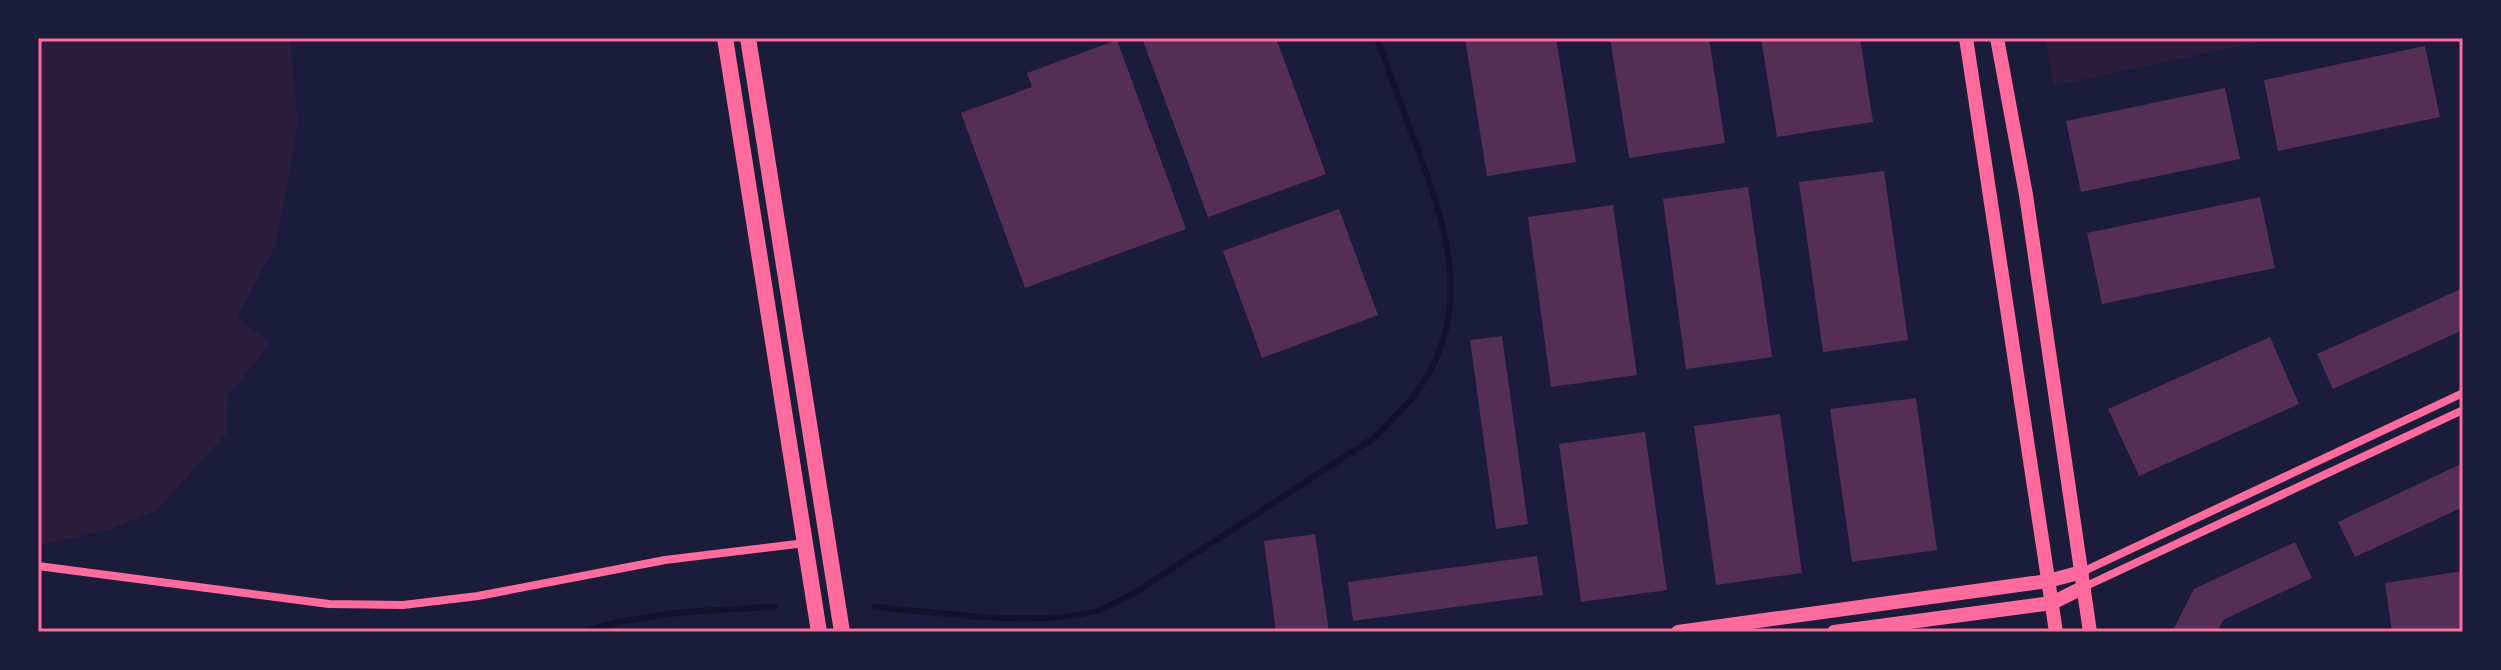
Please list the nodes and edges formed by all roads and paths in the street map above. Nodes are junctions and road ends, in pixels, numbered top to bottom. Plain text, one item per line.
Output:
1 (725, 38) edge
2 (748, 38) edge
3 (1966, 38) edge
4 (1997, 38) edge
5 (2463, 393) edge
6 (2463, 410) edge
7 (805, 543) junction
8 (38, 566) edge
9 (2083, 579) junction
10 (2048, 581) junction
11 (2052, 603) junction
12 (819, 632) edge
13 (842, 632) edge
14 (1678, 632) edge
15 (1834, 632) edge
16 (2056, 632) edge
17 (2090, 632) edge

1 - 7 main road
2 - 13 main road
3 - 10 street
4 - 9 street
5 - 9 street
6 - 9 street
7 - 8 street
7 - 12 main road
9 - 10 street
9 - 11 street
9 - 17 street
10 - 11 street
10 - 14 street
11 - 15 street
11 - 16 street

